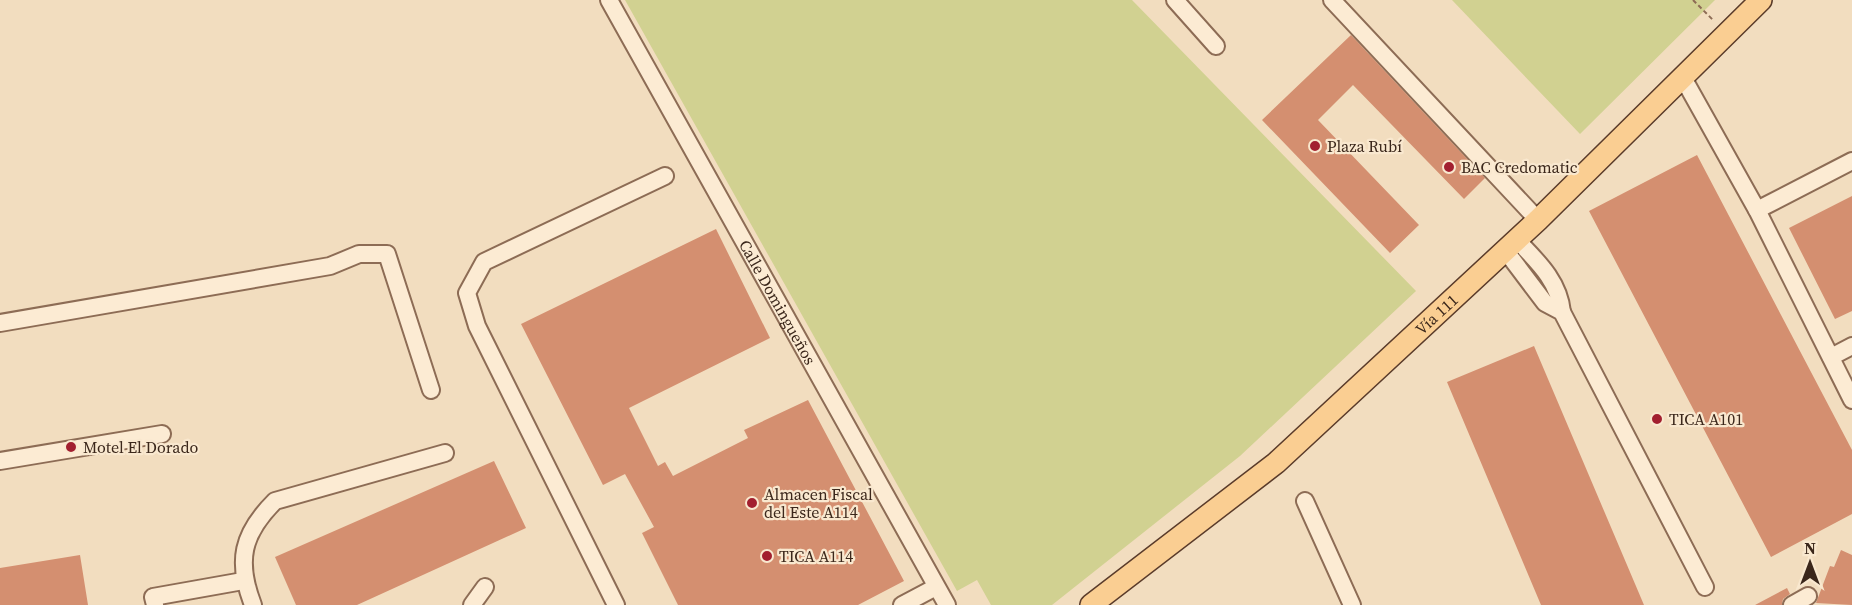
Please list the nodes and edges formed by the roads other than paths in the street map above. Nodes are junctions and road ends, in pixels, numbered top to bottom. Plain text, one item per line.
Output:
1 (609, 0) edge
2 (1176, 0) edge
3 (1332, 0) edge
4 (1761, 0) edge
5 (1216, 46) dead end
6 (1682, 76) junction
7 (1852, 161) edge
8 (665, 176) dead end
9 (1757, 210) junction
10 (1538, 220) junction
11 (1511, 245) junction
12 (0, 323) edge
13 (1852, 346) edge
14 (1831, 357) junction
15 (431, 390) dead end
16 (1852, 400) edge
17 (162, 434) dead end
18 (445, 453) dead end
19 (0, 461) edge
20 (1305, 501) dead end
21 (243, 581) junction
22 (936, 586) junction
23 (485, 587) dead end
24 (1705, 587) dead end
25 (1808, 596) dead end
26 (1096, 603) edge
27 (156, 605) edge
28 (253, 605) edge
29 (472, 605) edge
30 (616, 605) edge
31 (902, 605) edge
32 (947, 605) edge
33 (1352, 605) edge
34 (1792, 605) edge

1 - 22 street, Calle Domingueños
2 - 5 street
3 - 10 street
4 - 6 main road, Vía 111
6 - 9 street
6 - 10 main road, Vía 111
7 - 9 street
8 - 30 street
9 - 14 street
10 - 11 main road, Vía 111
11 - 24 street
11 - 26 main road, Vía 111
12 - 15 street
13 - 14 street
14 - 16 street
17 - 19 street
18 - 21 street
20 - 33 street
21 - 27 street
21 - 28 street
22 - 31 street
22 - 32 street, Calle Domingueños
23 - 29 street
25 - 34 street

